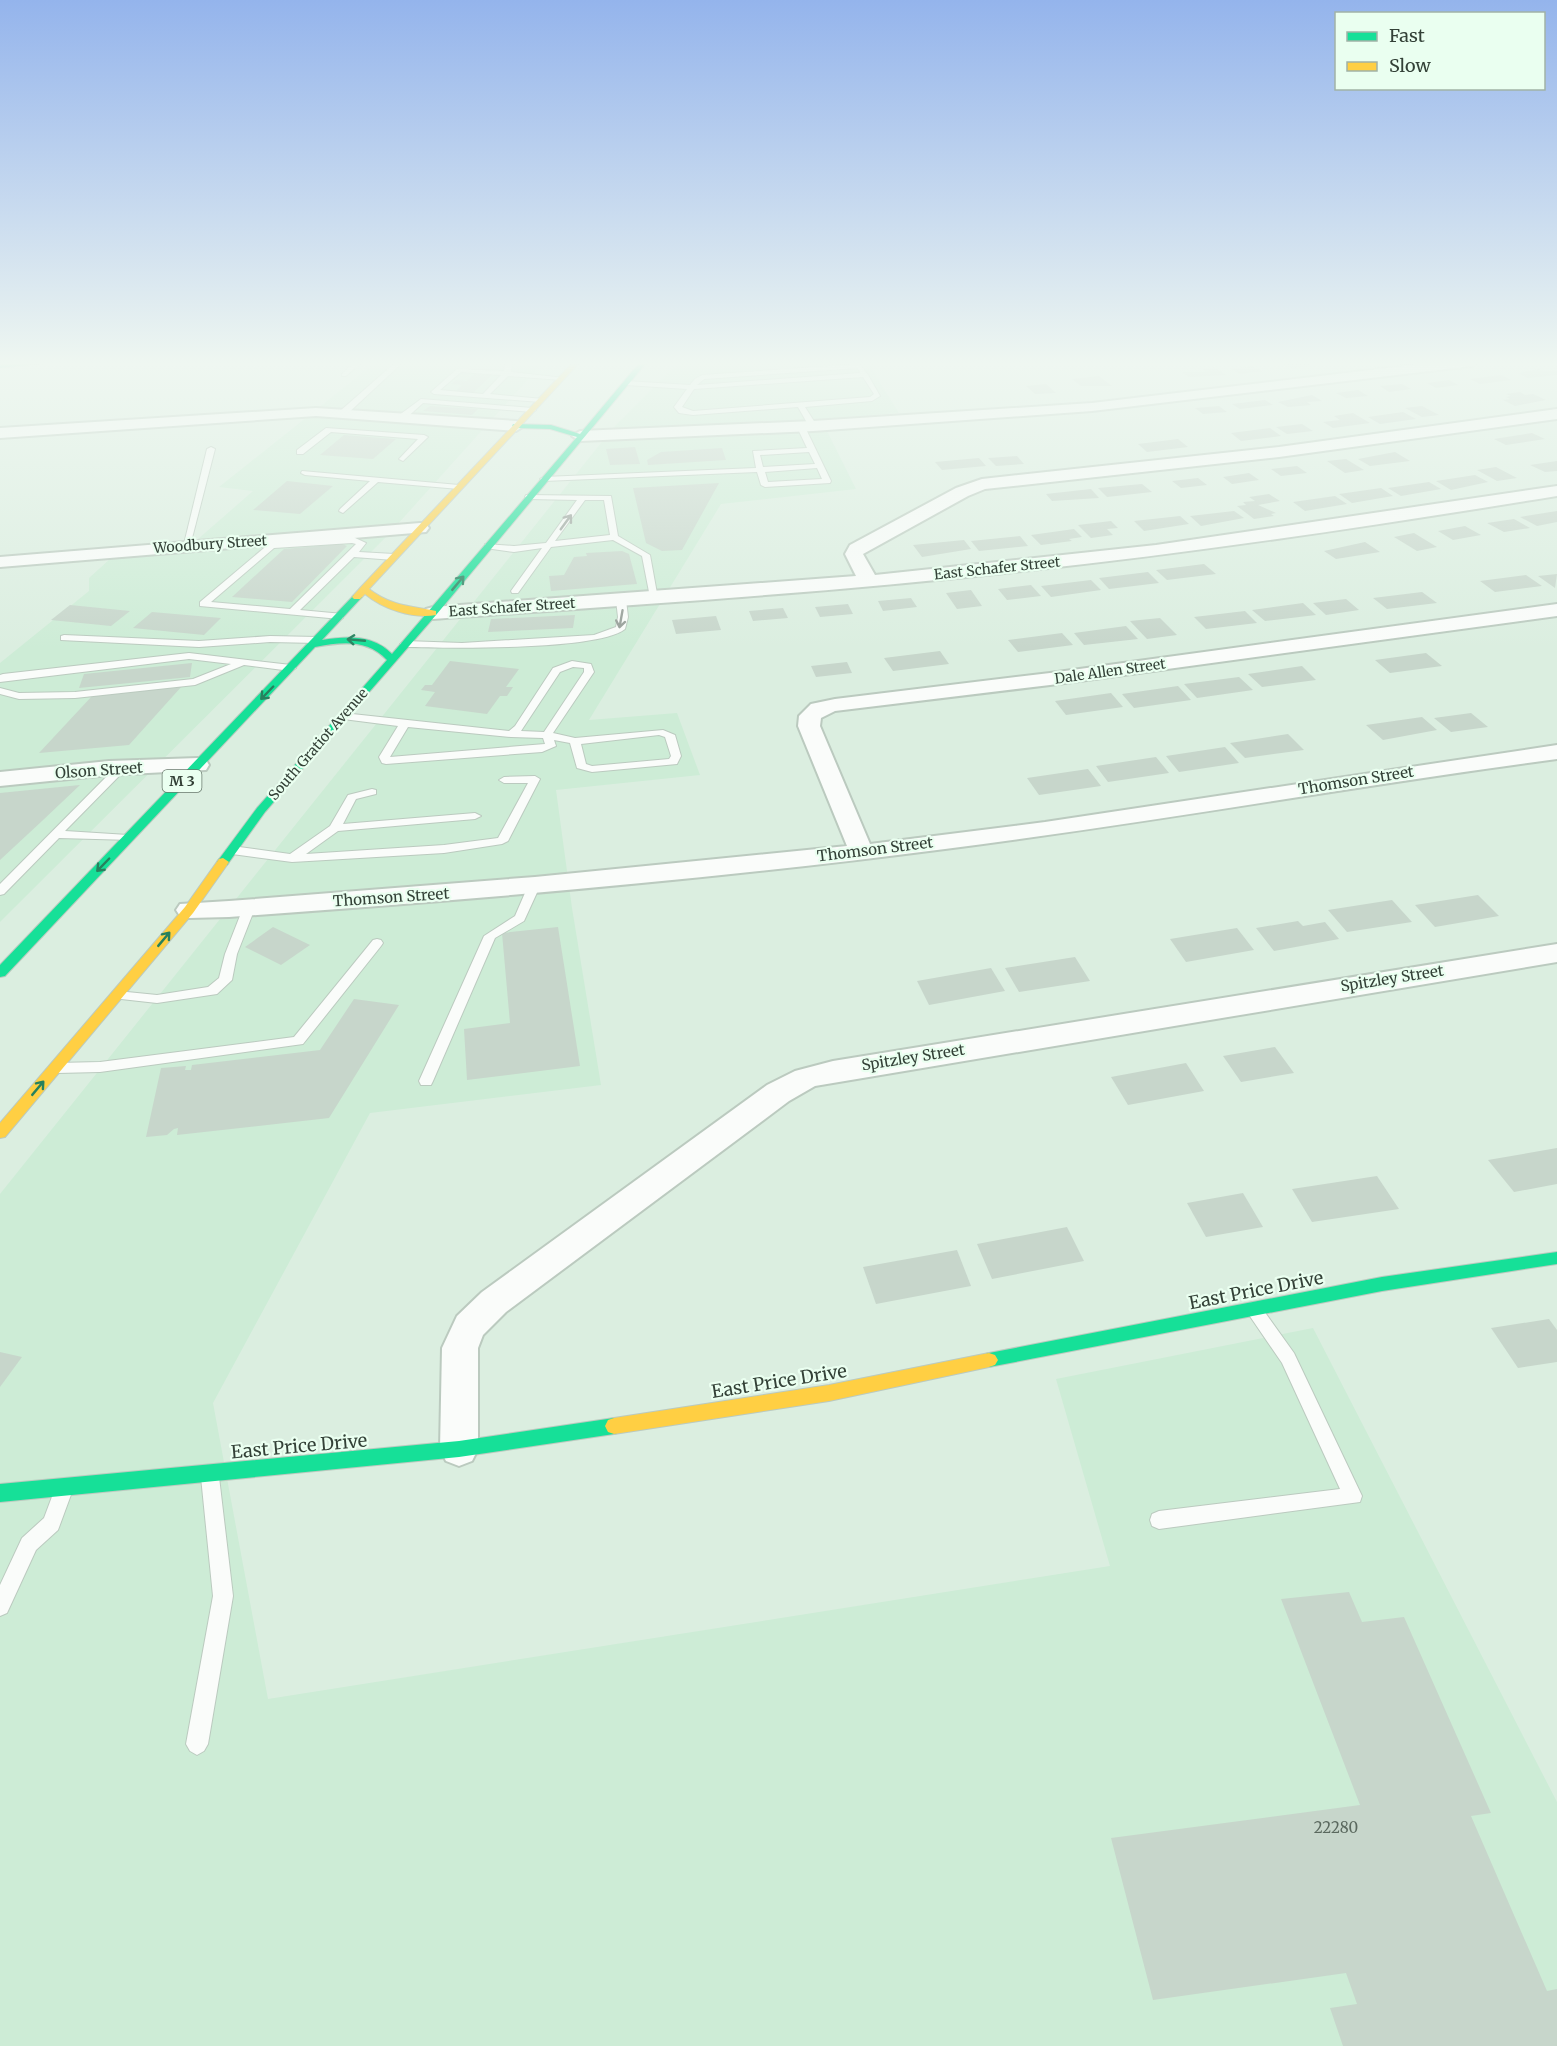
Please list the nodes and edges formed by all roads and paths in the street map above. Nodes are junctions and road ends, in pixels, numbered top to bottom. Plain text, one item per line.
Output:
1 (209, 457) edge
2 (487, 457) edge
3 (562, 457) edge
4 (757, 457) edge
5 (816, 457) edge
6 (1225, 457) edge
7 (820, 466) junction
8 (760, 470) junction
9 (305, 473) dead end
10 (377, 479) junction
11 (544, 479) junction
12 (459, 487) junction
13 (1557, 491) edge
14 (529, 497) junction
15 (582, 498) junction
16 (343, 511) dead end
17 (420, 528) junction
18 (354, 537) junction
19 (614, 537) junction
20 (276, 543) junction
21 (549, 544) junction
22 (186, 546) junction
23 (488, 546) junction
24 (352, 554) junction
25 (394, 557) junction
26 (0, 562) edge
27 (867, 581) junction
28 (364, 589) junction
29 (515, 591) dead end
30 (655, 597) junction
31 (621, 600) junction
32 (1557, 610) edge
33 (291, 612) junction
34 (433, 613) junction
35 (340, 616) junction
36 (64, 638) dead end
37 (315, 642) junction
38 (405, 644) junction
39 (392, 659) junction
40 (244, 662) junction
41 (291, 668) junction
42 (0, 679) edge
43 (0, 691) edge
44 (343, 716) junction
45 (405, 724) junction
46 (511, 734) junction
47 (547, 735) junction
48 (575, 741) junction
49 (1557, 752) edge
50 (198, 765) junction
51 (122, 767) junction
52 (0, 779) edge
53 (504, 780) dead end
54 (372, 792) dead end
55 (475, 816) dead end
56 (335, 828) junction
57 (56, 834) junction
58 (128, 838) junction
59 (232, 850) junction
60 (861, 851) junction
61 (292, 858) junction
62 (534, 886) junction
63 (0, 891) edge
64 (249, 908) junction
65 (189, 910) junction
66 (377, 943) dead end
67 (1557, 953) edge
68 (5, 962) edge
69 (117, 995) junction
70 (55, 1068) junction
71 (426, 1081) dead end
72 (0, 1133) edge
73 (1557, 1258) edge
74 (1253, 1309) junction
75 (459, 1449) junction
76 (209, 1472) junction
77 (65, 1485) junction
78 (0, 1493) edge
79 (1159, 1520) dead end
80 (0, 1606) edge
81 (197, 1744) dead end

1 - 22 lane
2 - 12 main road, M 3
3 - 11 main road, South Gratiot Avenue
4 - 8 lane
5 - 7 lane
6 - 27 street
7 - 8 lane
7 - 8 lane
8 - 11 lane
9 - 10 lane
10 - 12 lane
10 - 16 lane
11 - 14 main road, South Gratiot Avenue
12 - 17 main road, M 3
13 - 27 street, East Schafer Street
14 - 15 lane
14 - 23 main road, South Gratiot Avenue
15 - 19 lane
21 -> 15 lane
17 - 18 street, Woodbury Street
17 - 25 main road, M 3
18 - 20 street, Woodbury Street
18 - 24 lane
19 - 21 lane
19 - 30 lane
20 - 22 street, Woodbury Street
20 - 33 lane
21 - 23 lane
21 - 29 lane
22 - 26 street, Woodbury Street
34 -> 23 main road, South Gratiot Avenue
24 - 25 lane
24 - 33 lane
25 - 28 main road, M 3
27 - 30 street, East Schafer Street
28 - 34 main road
28 - 35 main road, M 3
30 - 31 street, East Schafer Street
31 - 34 street, East Schafer Street
31 -> 38 lane
32 - 60 street, Dale Allen Street
33 - 35 lane
34 - 38 main road, South Gratiot Avenue
35 - 37 main road, M 3
36 - 37 lane
39 -> 37 main road
37 - 41 main road, M 3
38 - 39 main road, South Gratiot Avenue
39 - 44 main road, South Gratiot Avenue
40 - 41 lane
40 - 42 lane
40 - 43 lane
41 -> 50 main road, M 3
44 - 45 lane
44 - 59 main road, South Gratiot Avenue
45 - 46 lane
45 - 47 lane
46 - 47 lane
46 - 47 lane
47 - 48 lane
48 - 48 lane
49 - 60 street, Thomson Street
50 - 51 street, Olson Street
50 - 58 main road, M 3
51 - 52 street, Olson Street
51 - 57 lane
53 - 61 lane
54 - 56 lane
55 - 56 lane
56 - 61 lane
57 - 58 lane
57 - 63 lane
58 -> 68 main road, M 3
59 - 61 lane
59 - 65 main road, South Gratiot Avenue
60 - 62 street, Thomson Street
62 - 64 street, Thomson Street
62 - 71 lane
64 - 65 street, Thomson Street
64 - 69 lane
69 -> 65 main road, South Gratiot Avenue
66 - 70 lane
67 - 75 street, Spitzley Street
69 - 70 main road, South Gratiot Avenue
72 -> 70 main road, South Gratiot Avenue
73 - 74 main road, East Price Drive
74 - 75 main road, East Price Drive
74 - 79 lane
75 - 76 main road, East Price Drive
76 - 77 main road, East Price Drive
76 - 81 lane
77 - 78 main road, East Price Drive
77 - 80 lane

